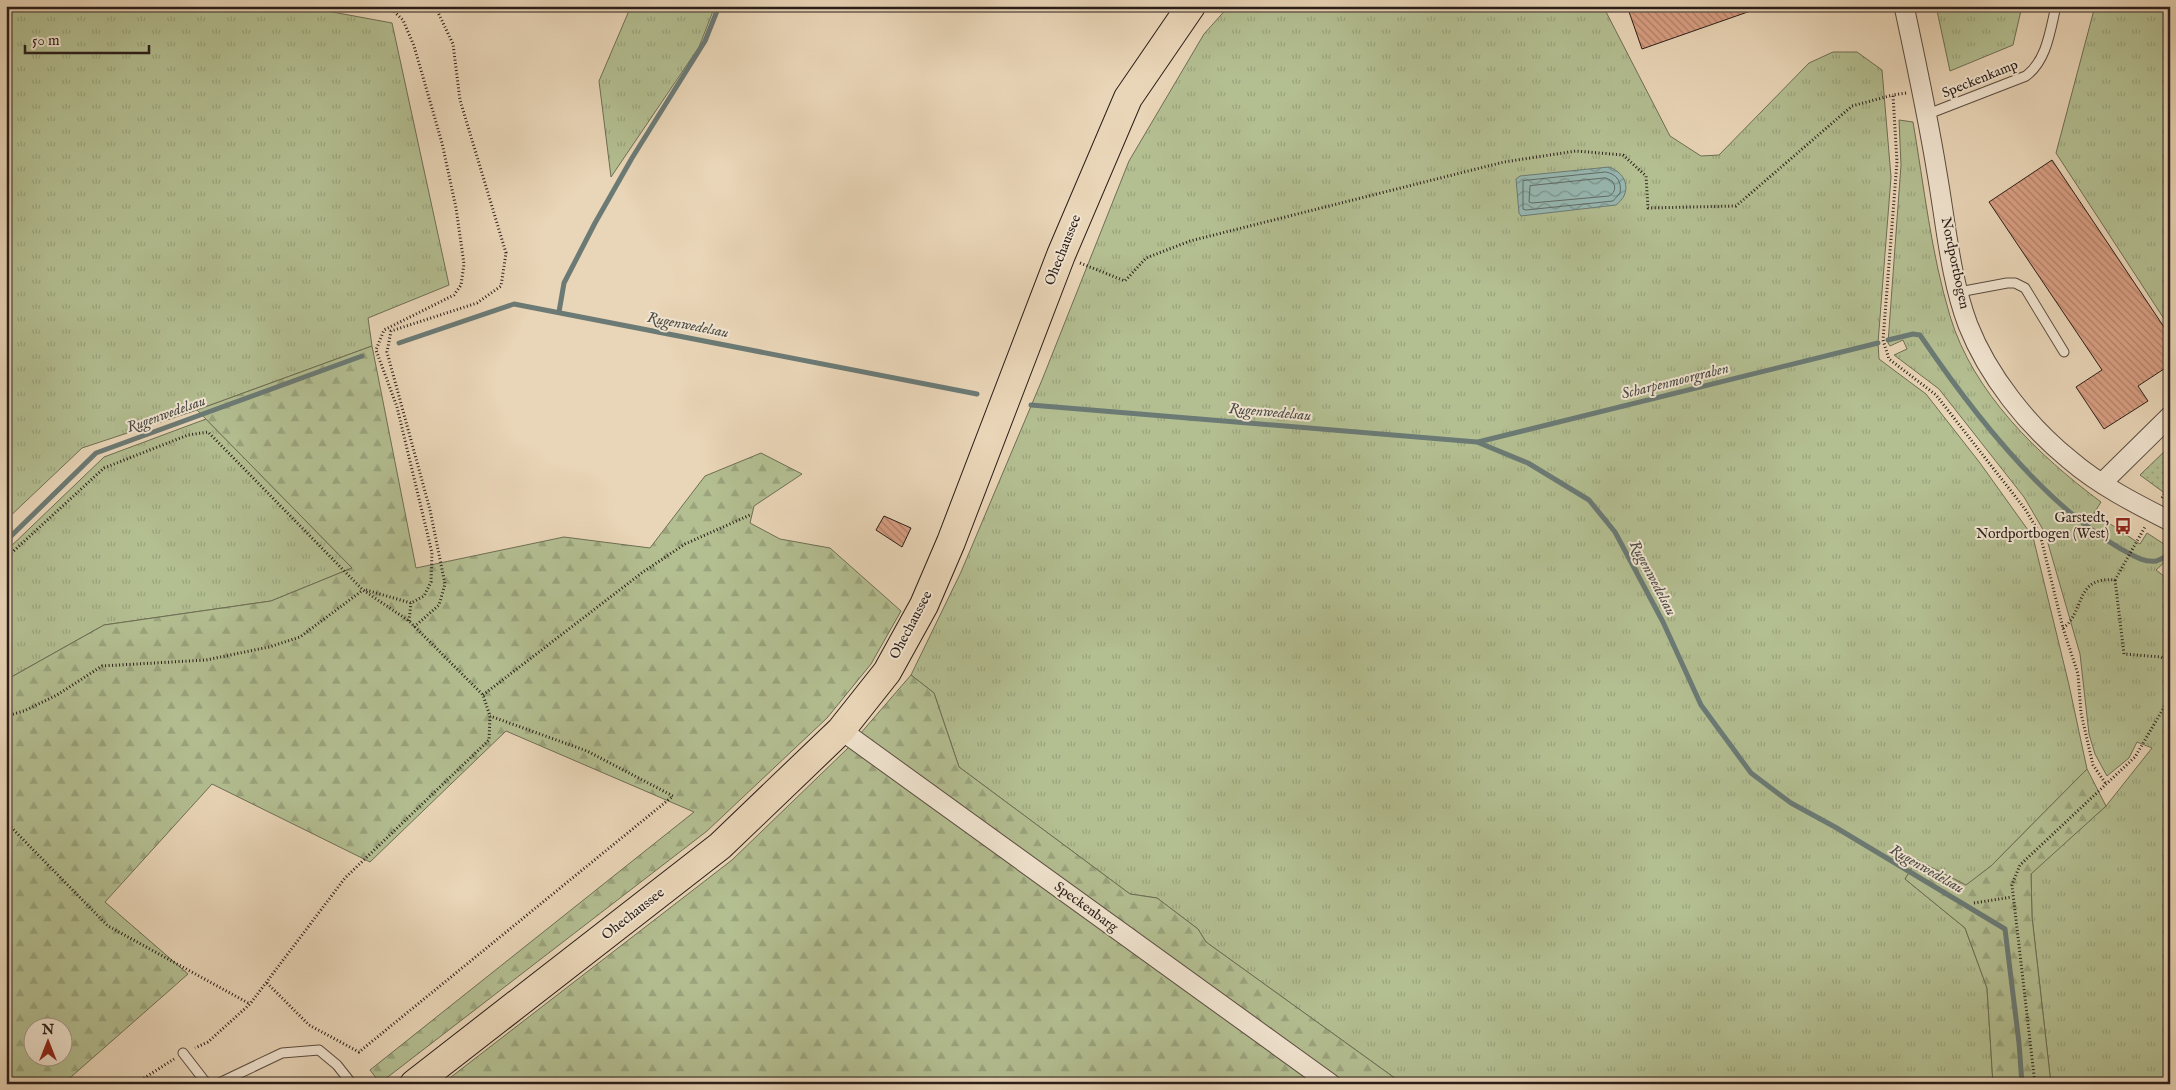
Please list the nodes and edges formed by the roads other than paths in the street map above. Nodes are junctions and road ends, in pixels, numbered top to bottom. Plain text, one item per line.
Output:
1 (1191, 6) edge
2 (1904, 6) edge
3 (2056, 6) edge
4 (1928, 114) junction
5 (1959, 292) junction
6 (2064, 352) dead end
7 (2170, 416) edge
8 (2102, 483) junction
9 (2162, 517) edge
10 (841, 730) junction
11 (184, 1053) road end
12 (206, 1084) edge
13 (217, 1084) edge
14 (352, 1084) edge
15 (414, 1084) edge
16 (1331, 1084) edge

1 - 10 main road, Ohechaussee
2 - 4 street, Nordportbogen
3 - 4 lane, Speckenkamp
4 - 5 street, Nordportbogen
5 - 6 lane
5 - 8 street, Nordportbogen
7 - 8 street
8 - 9 street, Nordportbogen
10 - 15 main road, Ohechaussee
10 - 16 street, Speckenbarg
11 - 12 lane
13 - 14 lane

